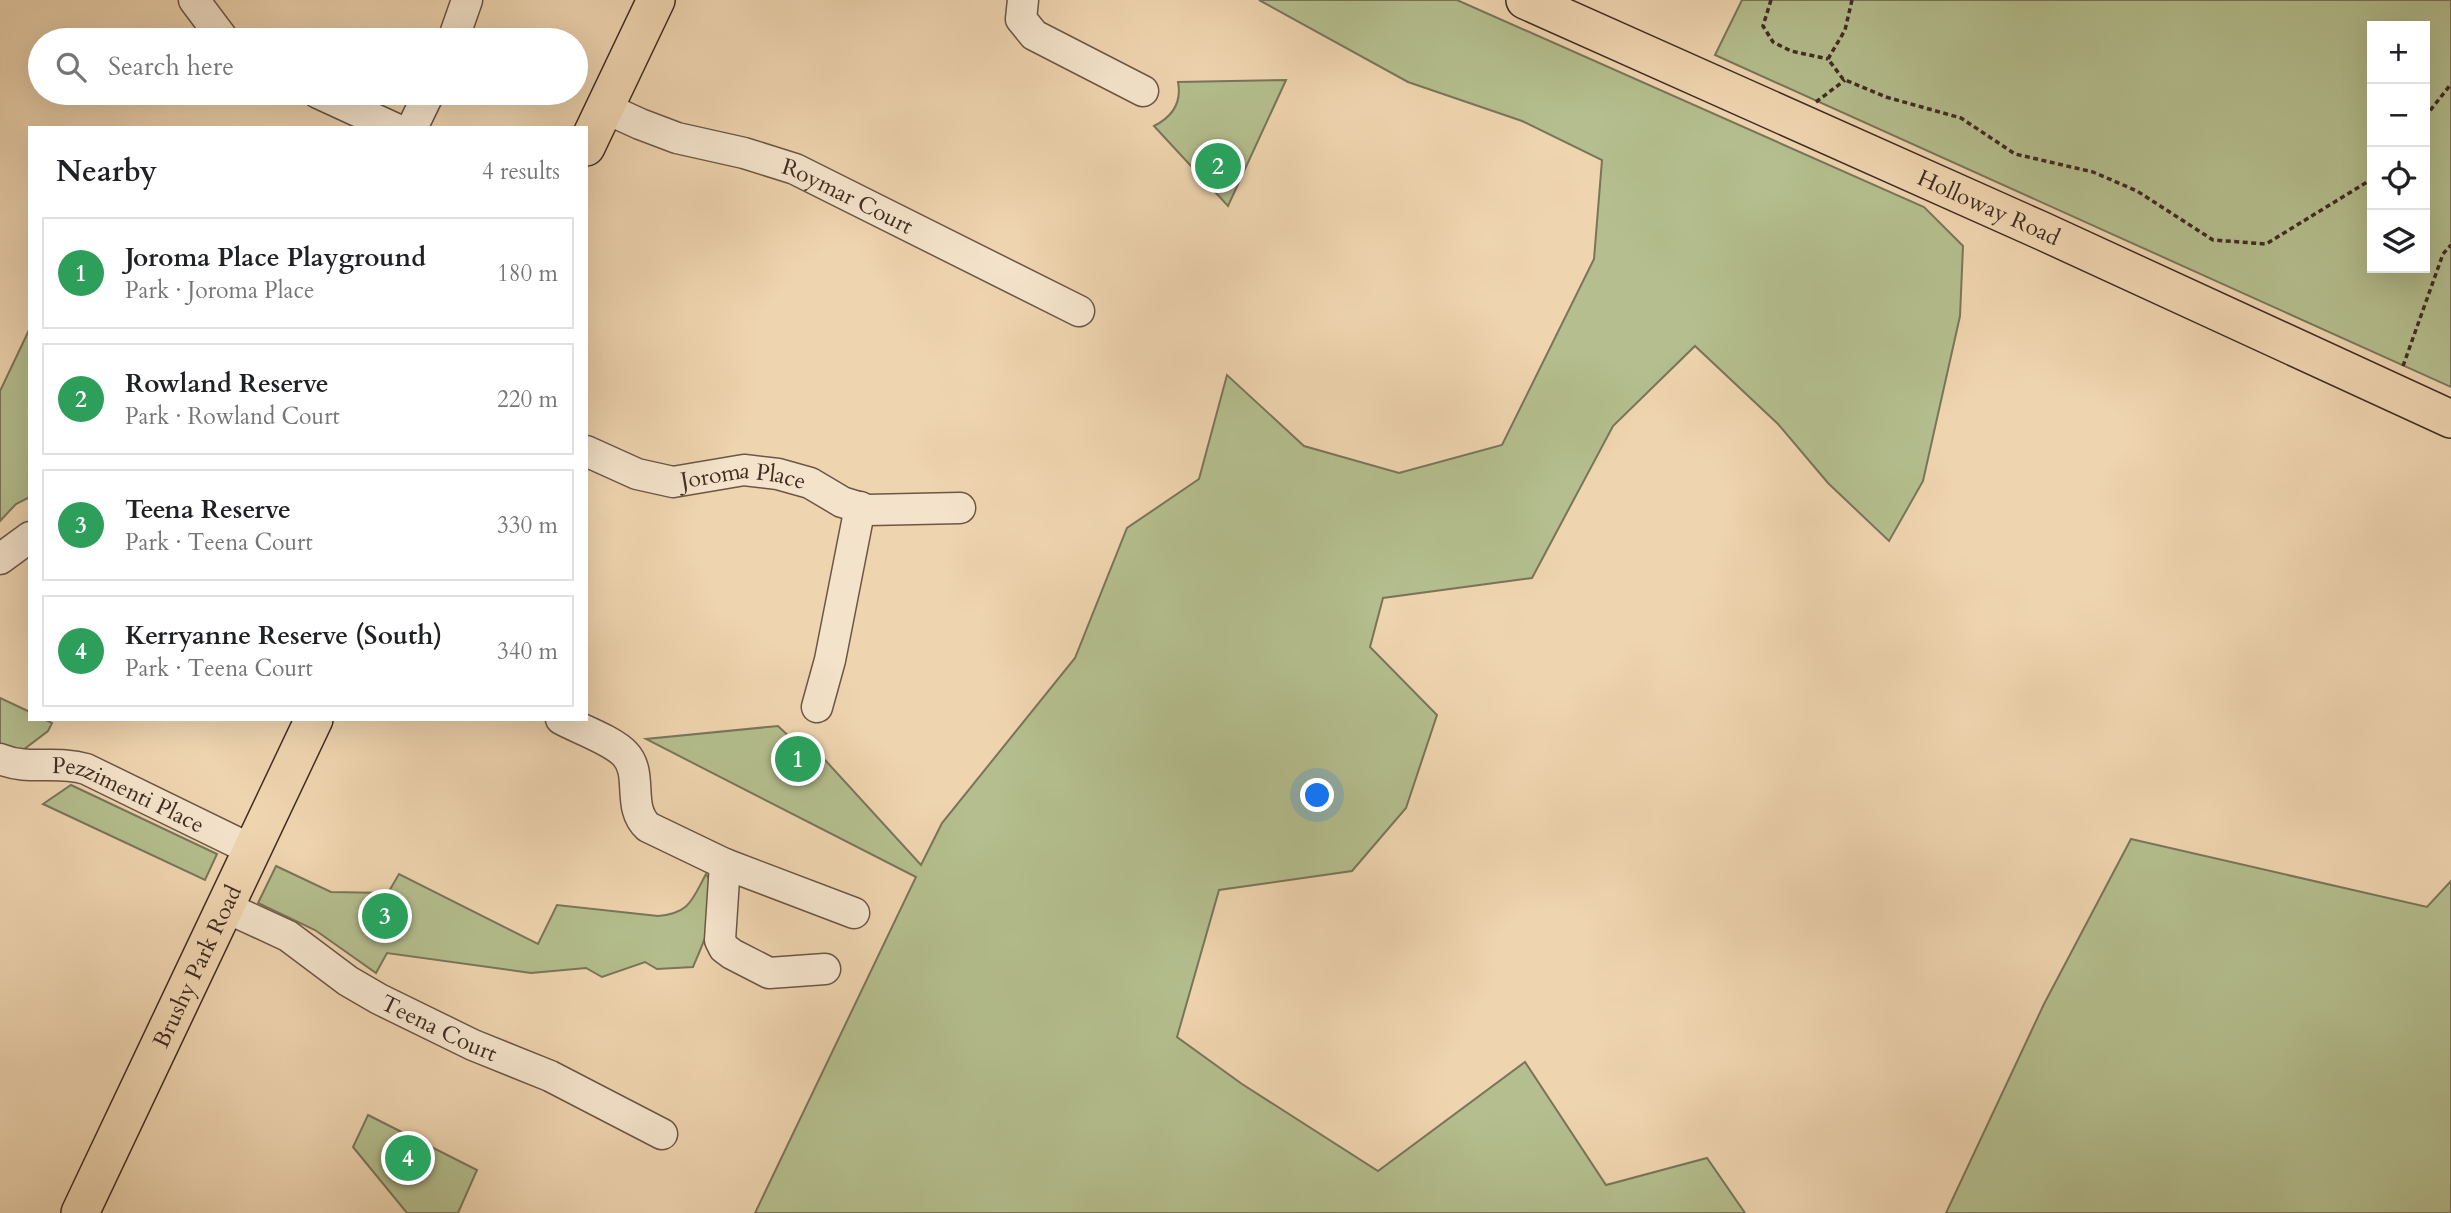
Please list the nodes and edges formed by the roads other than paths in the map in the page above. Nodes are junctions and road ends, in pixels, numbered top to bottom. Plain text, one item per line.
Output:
1 (194, 0) edge
2 (467, 0) edge
3 (656, 0) edge
4 (1023, 0) edge
5 (1535, 2) edge
6 (215, 28) edge
7 (457, 28) edge
8 (1143, 91) dead end
9 (344, 105) edge
10 (423, 105) edge
11 (605, 107) junction
12 (390, 126) edge
13 (413, 126) edge
14 (588, 143) edge
15 (1079, 311) dead end
16 (2451, 419) edge
17 (588, 452) edge
18 (860, 507) junction
19 (960, 508) dead end
20 (28, 538) edge
21 (0, 559) edge
22 (817, 707) dead end
23 (313, 721) edge
24 (565, 721) edge
25 (0, 759) edge
26 (252, 850) junction
27 (725, 864) junction
28 (225, 907) junction
29 (855, 913) dead end
30 (825, 969) dead end
31 (662, 1134) dead end
32 (80, 1213) edge

1 - 6 street
2 - 7 street
3 - 11 main road
4 - 8 street
5 - 16 main road, Holloway Road
9 - 12 street
10 - 13 street
11 - 14 main road
11 - 15 street, Roymar Court
17 - 18 street, Joroma Place
18 - 19 street, Joroma Place
18 - 22 street
20 - 21 street
23 - 26 main road, Brushy Park Road
24 - 27 street
25 - 26 street, Pezzimenti Place
26 - 28 main road, Brushy Park Road
27 - 29 street
27 - 30 street
28 - 31 street, Teena Court
28 - 32 main road, Brushy Park Road

